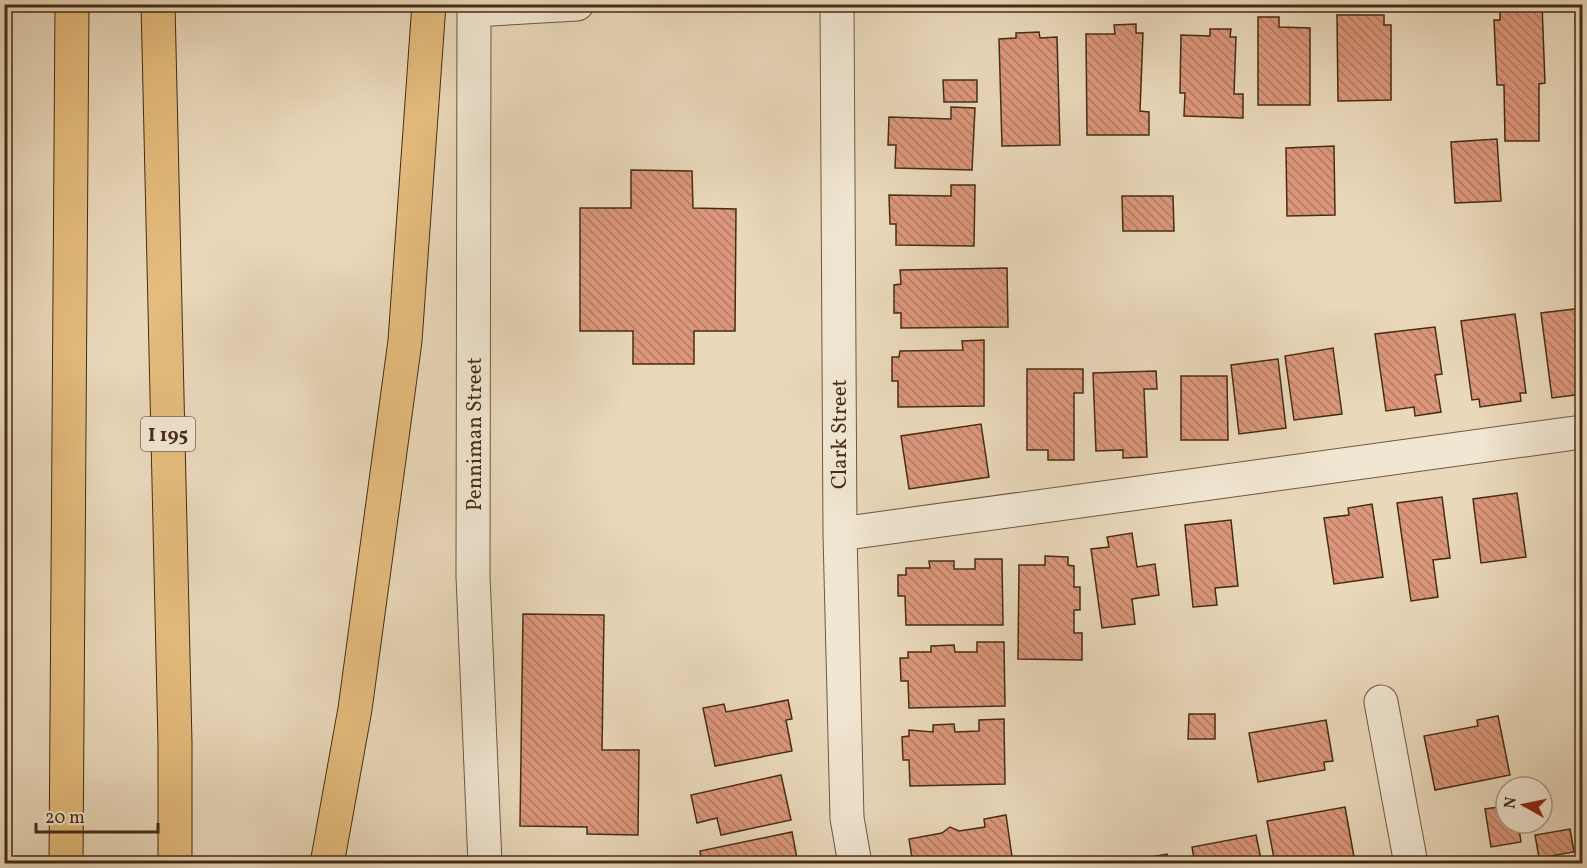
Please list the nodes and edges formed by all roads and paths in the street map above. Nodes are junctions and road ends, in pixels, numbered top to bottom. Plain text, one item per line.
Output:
1 (72, 4) edge
2 (158, 4) edge
3 (429, 4) edge
4 (577, 4) edge
5 (837, 4) edge
6 (474, 7) edge
7 (1582, 432) edge
8 (840, 534) junction
9 (1381, 702) dead end
10 (66, 864) edge
11 (175, 864) edge
12 (327, 864) edge
13 (485, 864) edge
14 (855, 864) edge
15 (1412, 864) edge

1 - 10 highway
2 - 11 highway, I 195
3 - 12 highway
4 - 6 street
5 - 8 street, Clark Street
6 - 13 street, Penniman Street
7 - 8 street
8 - 14 street, Clark Street
9 - 15 street

